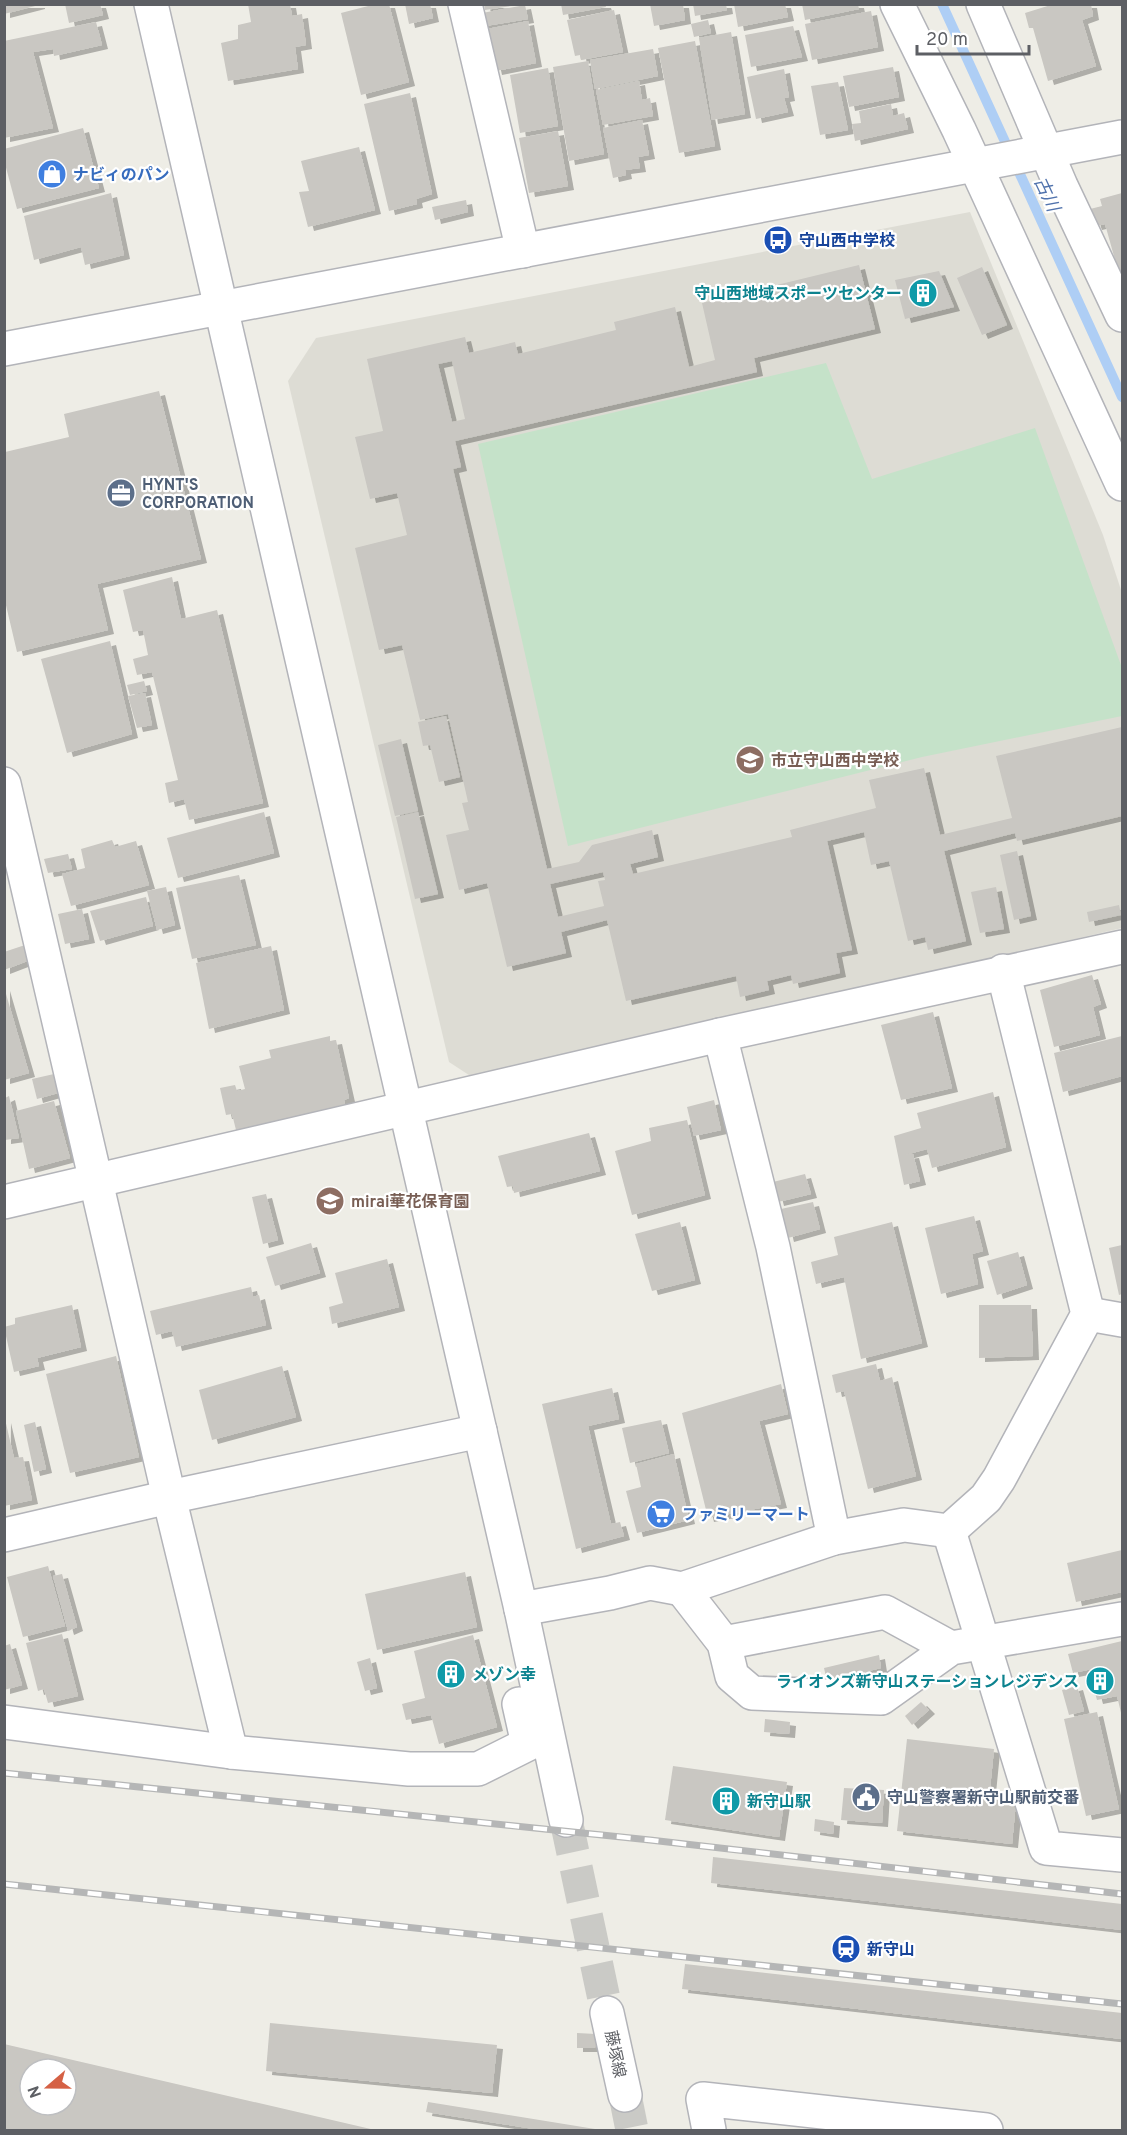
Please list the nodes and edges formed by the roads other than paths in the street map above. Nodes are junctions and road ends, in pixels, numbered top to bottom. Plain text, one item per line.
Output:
1 (151, 4) edge
2 (465, 4) edge
3 (897, 4) edge
4 (983, 4) edge
5 (1122, 137) edge
6 (1040, 153) junction
7 (981, 165) junction
8 (523, 251) junction
9 (222, 309) junction
10 (1122, 315) edge
11 (4, 349) edge
12 (1122, 484) edge
13 (4, 784) edge
14 (1122, 947) edge
15 (1003, 971) junction
16 (720, 1035) junction
17 (404, 1110) junction
18 (97, 1179) junction
19 (4, 1202) edge
20 (1088, 1314) junction
21 (1122, 1320) edge
22 (480, 1431) junction
23 (169, 1497) junction
24 (949, 1531) junction
25 (4, 1535) edge
26 (834, 1538) junction
27 (682, 1589) junction
28 (521, 1609) junction
29 (1122, 1619) edge
30 (724, 1643) junction
31 (983, 1644) junction
32 (951, 1647) junction
33 (4, 1722) edge
34 (231, 1752) junction
35 (566, 1820) tunnel mouth
36 (1122, 1855) edge
37 (608, 2013) tunnel mouth
38 (625, 2095) tunnel mouth
39 (709, 2130) edge
40 (986, 2130) edge

1 - 9 street
2 - 8 street
3 - 7 street
4 - 6 street
5 - 6 street
6 - 7 street
6 - 10 street
7 - 8 street
7 - 12 street
8 - 9 street
9 - 11 street
9 - 17 street
13 - 18 street
14 - 15 street
15 - 16 street
15 - 20 street
16 - 17 street
16 - 26 street
17 - 18 street
17 - 22 street
18 - 19 street
18 - 23 street
20 - 21 street
20 - 24 street
22 - 23 street
22 - 28 street
23 - 25 street
23 - 34 street
24 - 26 street
24 - 31 street
26 - 27 street
27 - 28 street
27 - 30 street
28 - 34 street
28 - 35 street
29 - 31 street
30 - 32 street
30 - 32 street
31 - 32 street
31 - 36 street
33 - 34 street
37 - 38 street, 藤塚線
39 - 40 street

